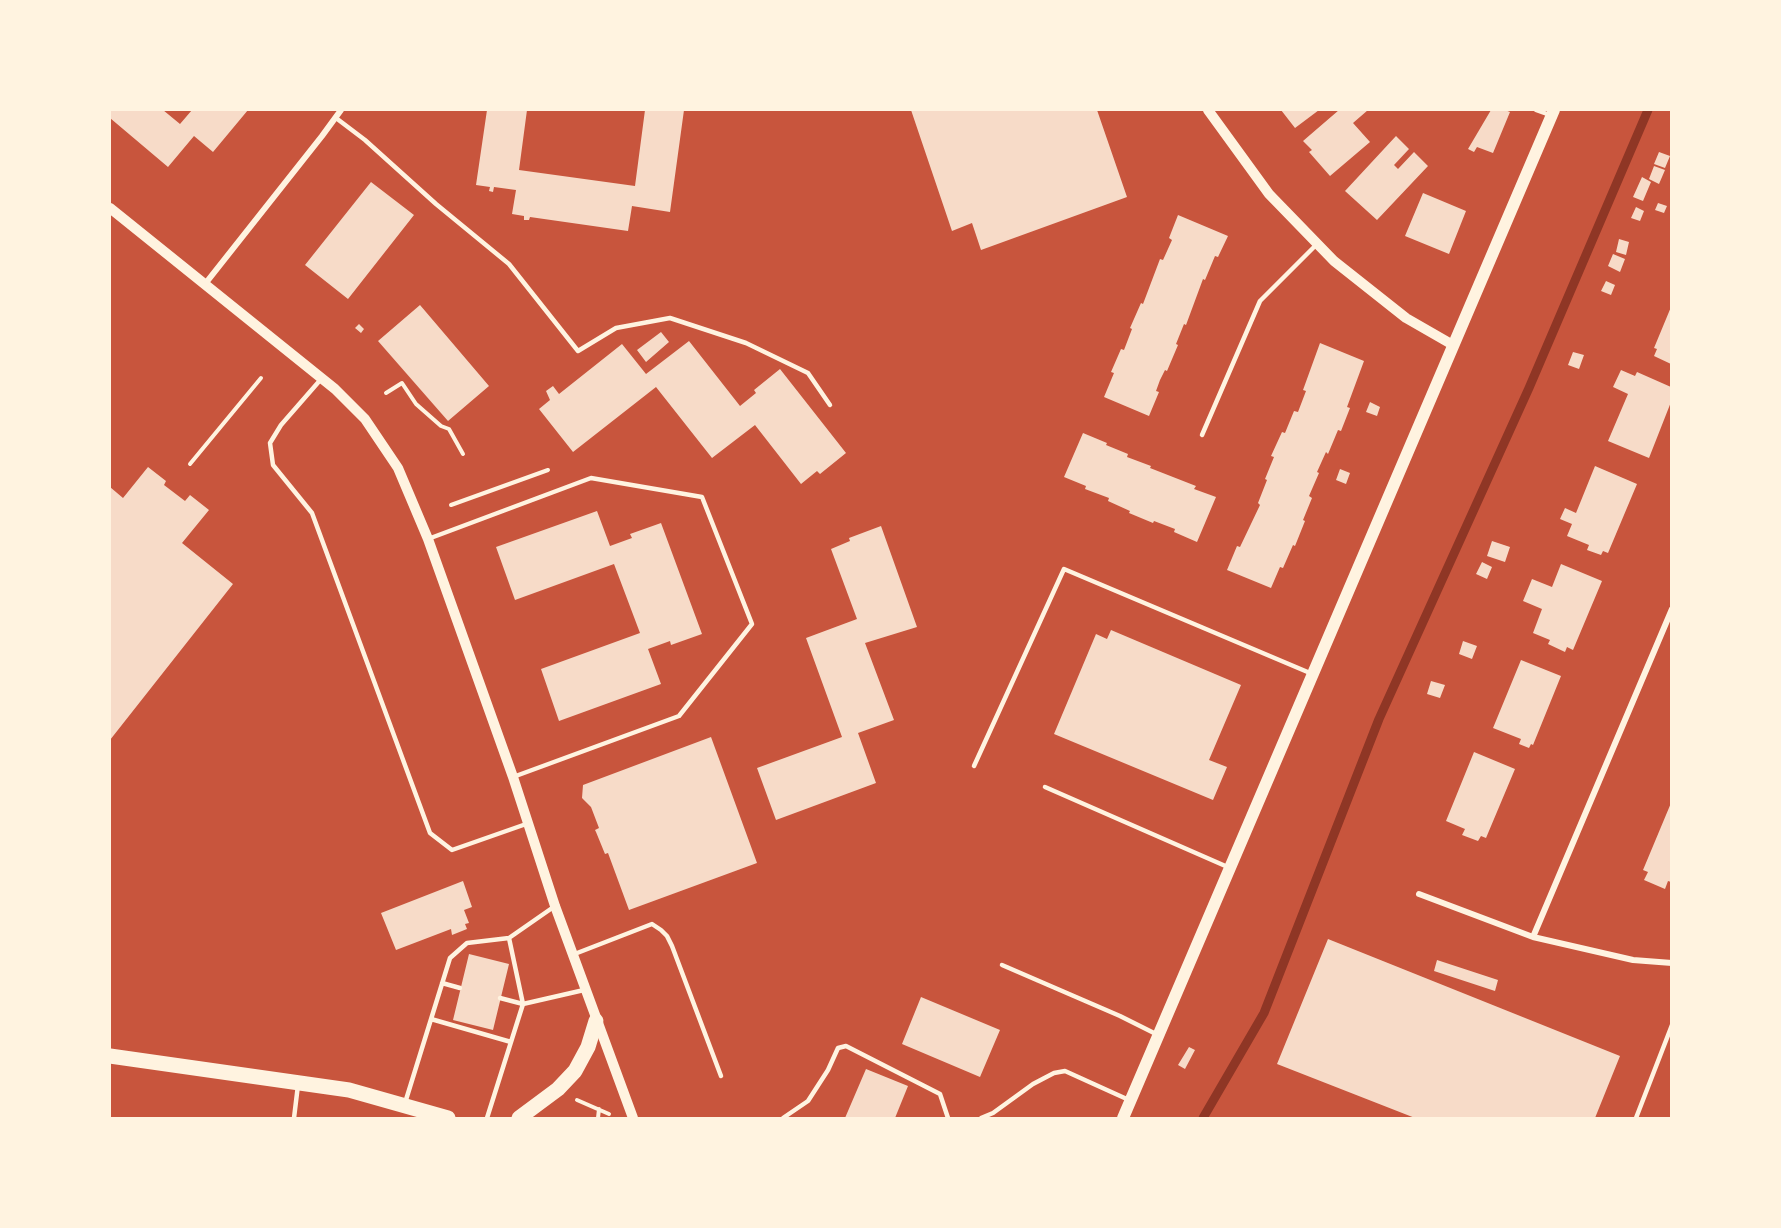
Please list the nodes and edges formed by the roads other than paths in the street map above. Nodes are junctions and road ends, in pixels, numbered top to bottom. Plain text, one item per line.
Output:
1 (341, 110) edge
2 (1208, 110) edge
3 (1536, 110) edge
4 (1552, 113) edge
5 (336, 118) junction
6 (110, 208) edge
7 (1317, 244) junction
8 (205, 284) junction
9 (1454, 345) junction
10 (322, 378) junction
11 (830, 405) dead end
12 (1202, 435) dead end
13 (428, 539) junction
14 (1671, 609) edge
15 (1313, 675) junction
16 (974, 766) dead end
17 (513, 777) junction
18 (1045, 787) dead end
19 (530, 823) junction
20 (1230, 868) junction
21 (1419, 894) dead end
22 (555, 906) junction
23 (1533, 937) junction
24 (509, 939) junction
25 (573, 955) junction
26 (1671, 963) edge
27 (1002, 965) dead end
28 (442, 983) junction
29 (460, 988) dead end
30 (585, 989) junction
31 (500, 998) dead end
32 (523, 1004) junction
33 (431, 1019) junction
34 (596, 1021) junction
35 (1671, 1025) edge
36 (1158, 1035) junction
37 (511, 1041) junction
38 (110, 1056) edge
39 (721, 1076) dead end
40 (299, 1083) junction
41 (1130, 1101) junction
42 (404, 1106) junction
43 (294, 1119) edge
44 (448, 1119) edge
45 (487, 1119) edge
46 (519, 1119) edge
47 (633, 1119) edge
48 (783, 1119) edge
49 (948, 1119) edge
50 (981, 1119) edge
51 (1123, 1119) edge
52 (1636, 1119) edge

1 - 5 street
2 - 7 street
3 - 4 lane
4 - 9 main road
5 - 8 street
5 - 11 lane
6 - 8 street
7 - 9 street
7 - 12 lane
8 - 10 street
9 - 15 main road
10 - 13 street
10 - 19 lane
13 - 17 street
13 - 17 lane
14 - 23 street
15 - 16 lane
15 - 20 main road
17 - 19 street
18 - 20 lane
19 - 22 street
20 - 36 main road
21 - 23 street
22 - 24 lane
22 - 25 street
23 - 26 street
24 - 28 lane
24 - 32 lane
25 - 30 street
25 - 39 lane
27 - 36 lane
28 - 29 lane
28 - 33 lane
30 - 32 lane
30 - 34 street
31 - 32 lane
32 - 37 lane
33 - 37 lane
33 - 42 lane
34 - 46 main road
34 - 47 street
35 - 52 lane
36 - 41 main road
37 - 45 lane
38 - 40 main road
40 - 42 main road
40 - 43 lane
41 - 50 lane
41 - 51 main road
42 - 44 main road
48 - 49 lane

